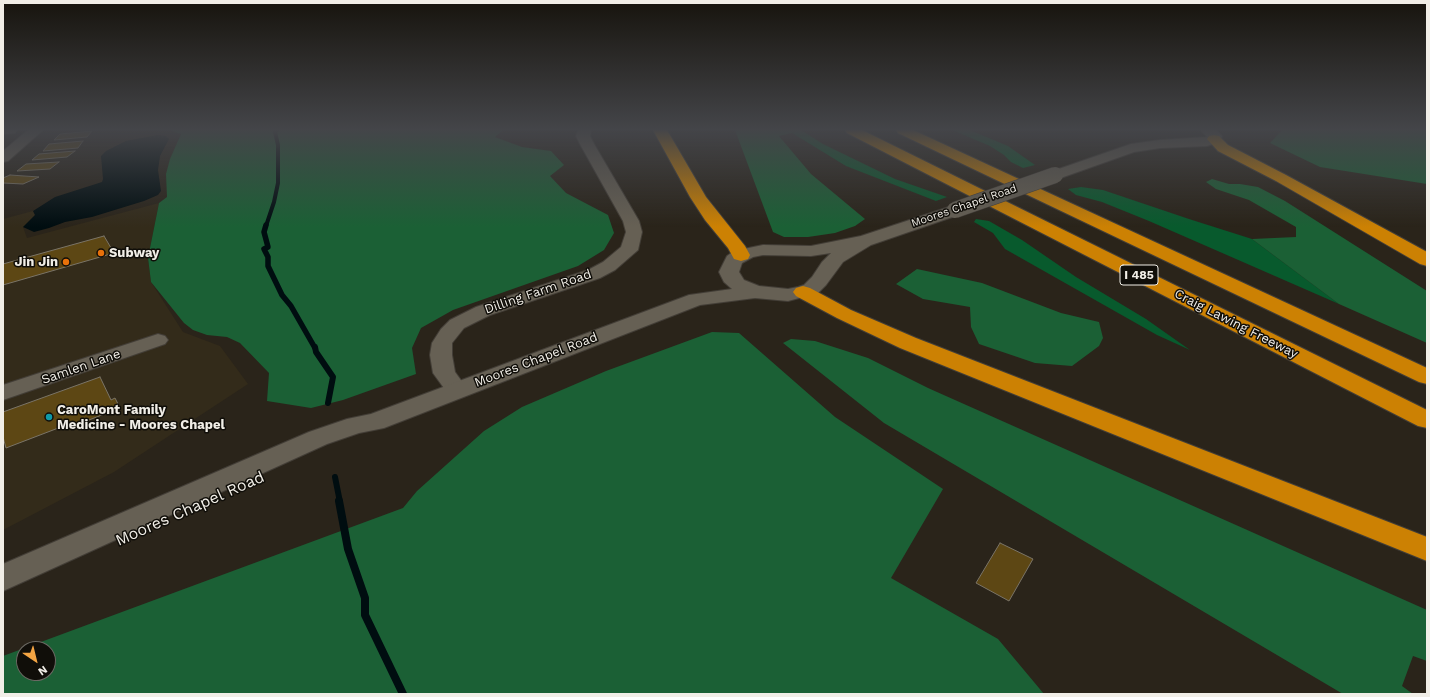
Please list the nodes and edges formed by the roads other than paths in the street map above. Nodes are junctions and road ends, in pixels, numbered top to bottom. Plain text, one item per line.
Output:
1 (598, 163) edge
2 (678, 163) edge
3 (916, 163) edge
4 (972, 163) edge
5 (1090, 163) edge
6 (1252, 163) edge
7 (865, 240) junction
8 (741, 255) junction
9 (1427, 260) edge
10 (729, 272) junction
11 (755, 292) junction
12 (804, 292) junction
13 (696, 299) junction
14 (158, 340) dead end
15 (1427, 377) edge
16 (457, 390) junction
17 (3, 394) edge
18 (1427, 420) edge
19 (375, 422) junction
20 (1427, 549) edge
21 (3, 578) edge
22 (3, 593) edge

1 - 16 street, Dilling Farm Road
2 - 8 highway
3 - 18 highway, Craig Lawing Freeway / I 485
4 - 15 highway, I 485
5 - 7 main road, Moores Chapel Road, bridge
6 - 9 highway
7 - 8 main road, Moores Chapel Road
7 - 12 main road, Moores Chapel Road
8 - 10 main road, Moores Chapel Road
10 - 11 main road, Moores Chapel Road
10 - 13 main road, Moores Chapel Road
11 - 12 main road, Moores Chapel Road
11 - 13 main road, Moores Chapel Road
12 - 20 highway
13 - 16 main road, Moores Chapel Road
14 - 17 street, Samlen Lane
16 - 19 main road, Moores Chapel Road
19 - 21 main road, Moores Chapel Road
19 - 22 main road, Moores Chapel Road

